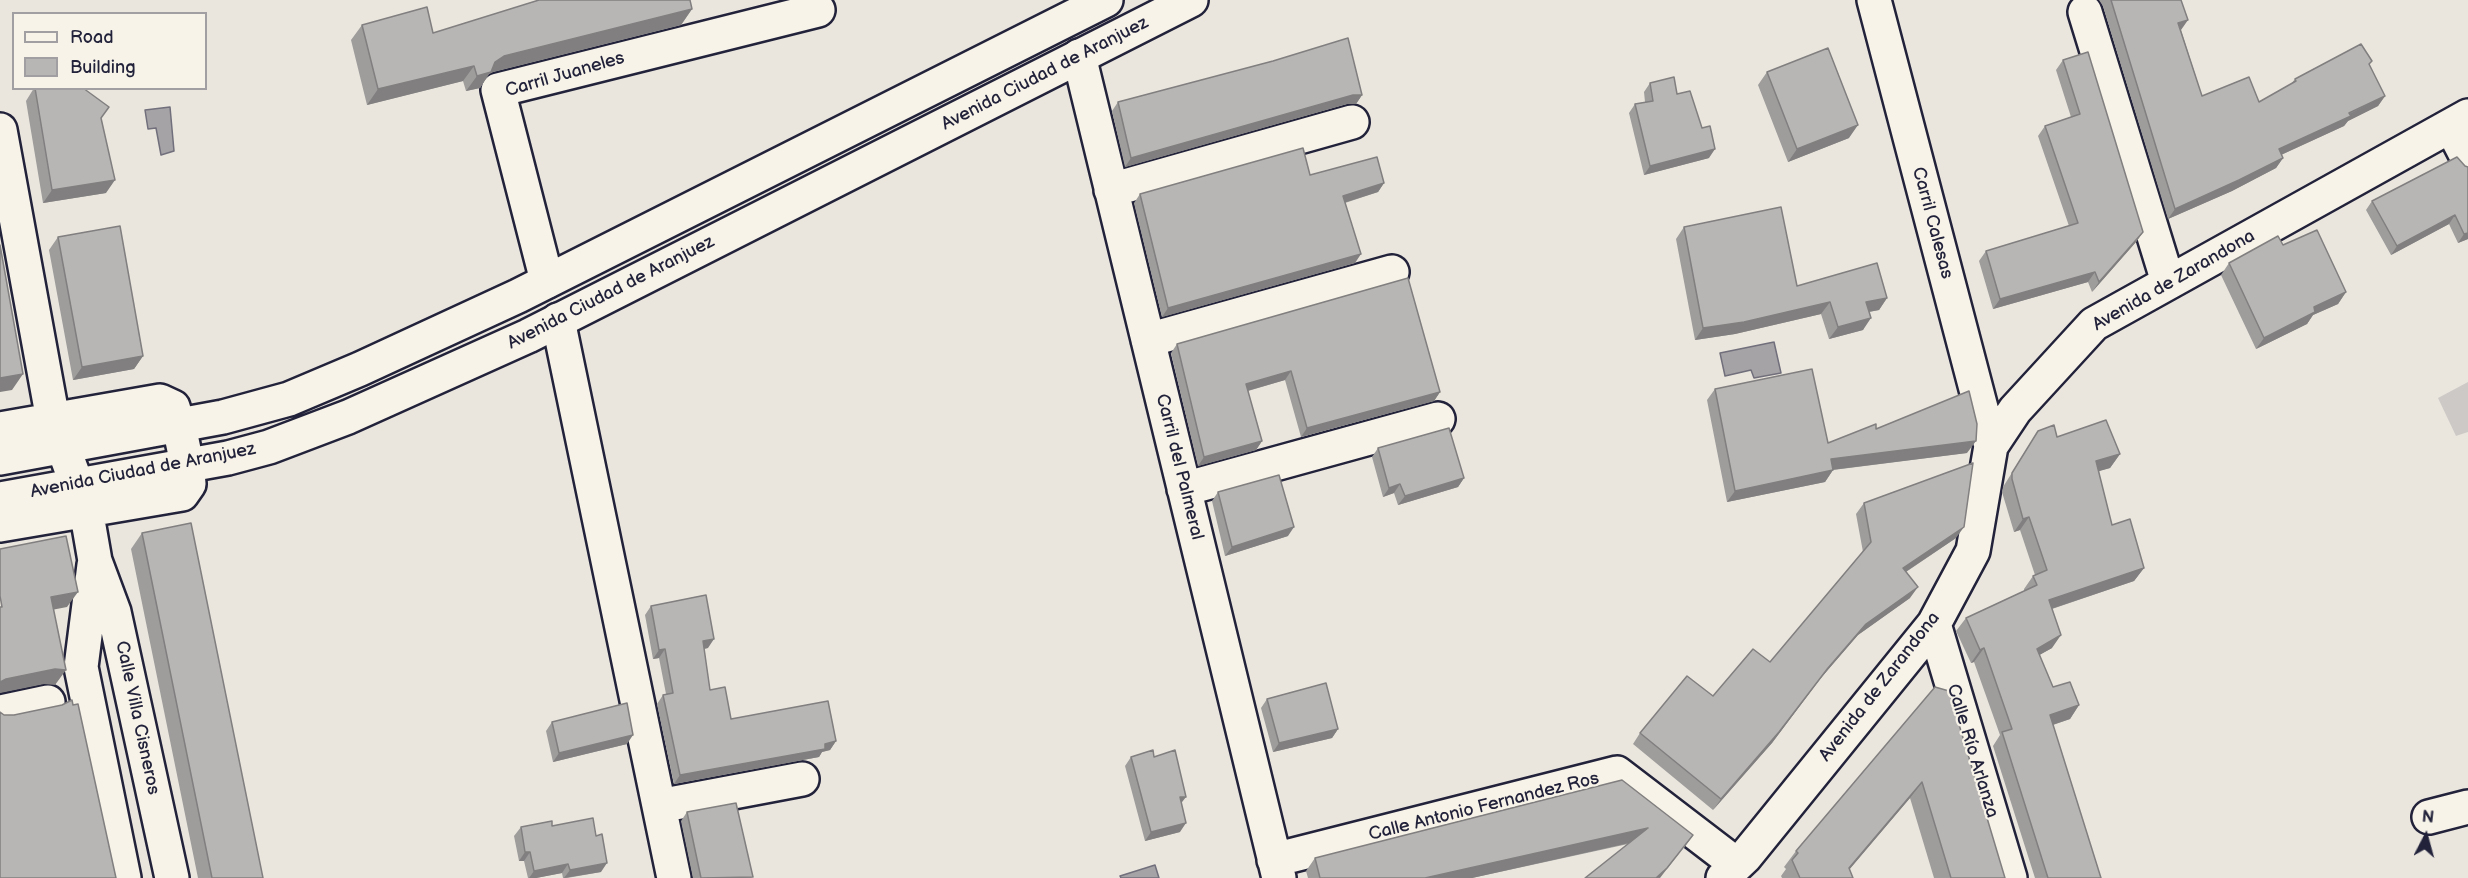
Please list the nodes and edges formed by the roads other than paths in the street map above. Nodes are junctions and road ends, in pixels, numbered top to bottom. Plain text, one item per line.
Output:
1 (1106, 0) edge
2 (1191, 0) edge
3 (1874, 0) edge
4 (1068, 9) edge
5 (819, 10) dead end
6 (2085, 12) dead end
7 (1078, 56) junction
8 (2460, 121) edge
9 (1352, 122) dead end
10 (0, 130) edge
11 (2468, 159) edge
12 (1111, 190) junction
13 (1392, 272) dead end
14 (547, 281) junction
15 (2168, 282) junction
16 (558, 320) junction
17 (1148, 340) junction
18 (1438, 419) dead end
19 (179, 426) junction
20 (0, 429) edge
21 (58, 433) junction
22 (1991, 446) junction
23 (0, 458) edge
24 (188, 464) junction
25 (1184, 489) junction
26 (82, 497) junction
27 (0, 498) edge
28 (0, 525) edge
29 (95, 561) junction
30 (1934, 624) junction
31 (48, 702) dead end
32 (0, 712) edge
33 (802, 779) dead end
34 (659, 806) junction
35 (2468, 807) edge
36 (2429, 818) dead end
37 (1277, 869) edge
38 (1739, 869) edge
39 (124, 878) edge
40 (172, 878) edge
41 (674, 878) edge
42 (2010, 878) edge

1 - 4 street, Avenida Ciudad de Aranjuez
2 - 7 street, Avenida Ciudad de Aranjuez
3 - 22 street, Carril Calesas
4 - 14 street, Avenida Ciudad de Aranjuez
5 - 14 street, Carril Juaneles
6 - 15 street
7 - 12 street, Carril del Palmeral
7 - 16 street, Avenida Ciudad de Aranjuez
8 - 11 street
8 - 15 street, Avenida de Zarandona
9 - 12 street
10 - 21 street, Calle Villa Cisneros
12 - 17 street, Carril del Palmeral
13 - 17 street
14 - 19 street, Avenida Ciudad de Aranjuez
15 - 22 street, Avenida de Zarandona
16 - 24 street, Avenida Ciudad de Aranjuez
16 - 34 street
17 - 25 street, Carril del Palmeral
18 - 25 street
19 - 21 street, Avenida Ciudad de Aranjuez
19 - 24 street
20 - 21 street
21 - 23 street, Avenida Ciudad de Aranjuez
21 - 26 street, Calle Villa Cisneros
22 - 30 street, Avenida de Zarandona
24 - 26 street, Avenida Ciudad de Aranjuez
25 - 37 street, Carril del Palmeral
26 - 27 street, Avenida Ciudad de Aranjuez
26 - 28 street
26 - 29 street, Calle Villa Cisneros
29 - 39 street, Calle Villa Cisneros
29 - 40 street, Calle Villa Cisneros
30 - 38 street, Avenida de Zarandona
30 - 42 street, Calle Río Arlanza
31 - 32 street
33 - 34 street
34 - 41 street
35 - 36 street
37 - 38 street, Calle Antonio Fernandez Ros

